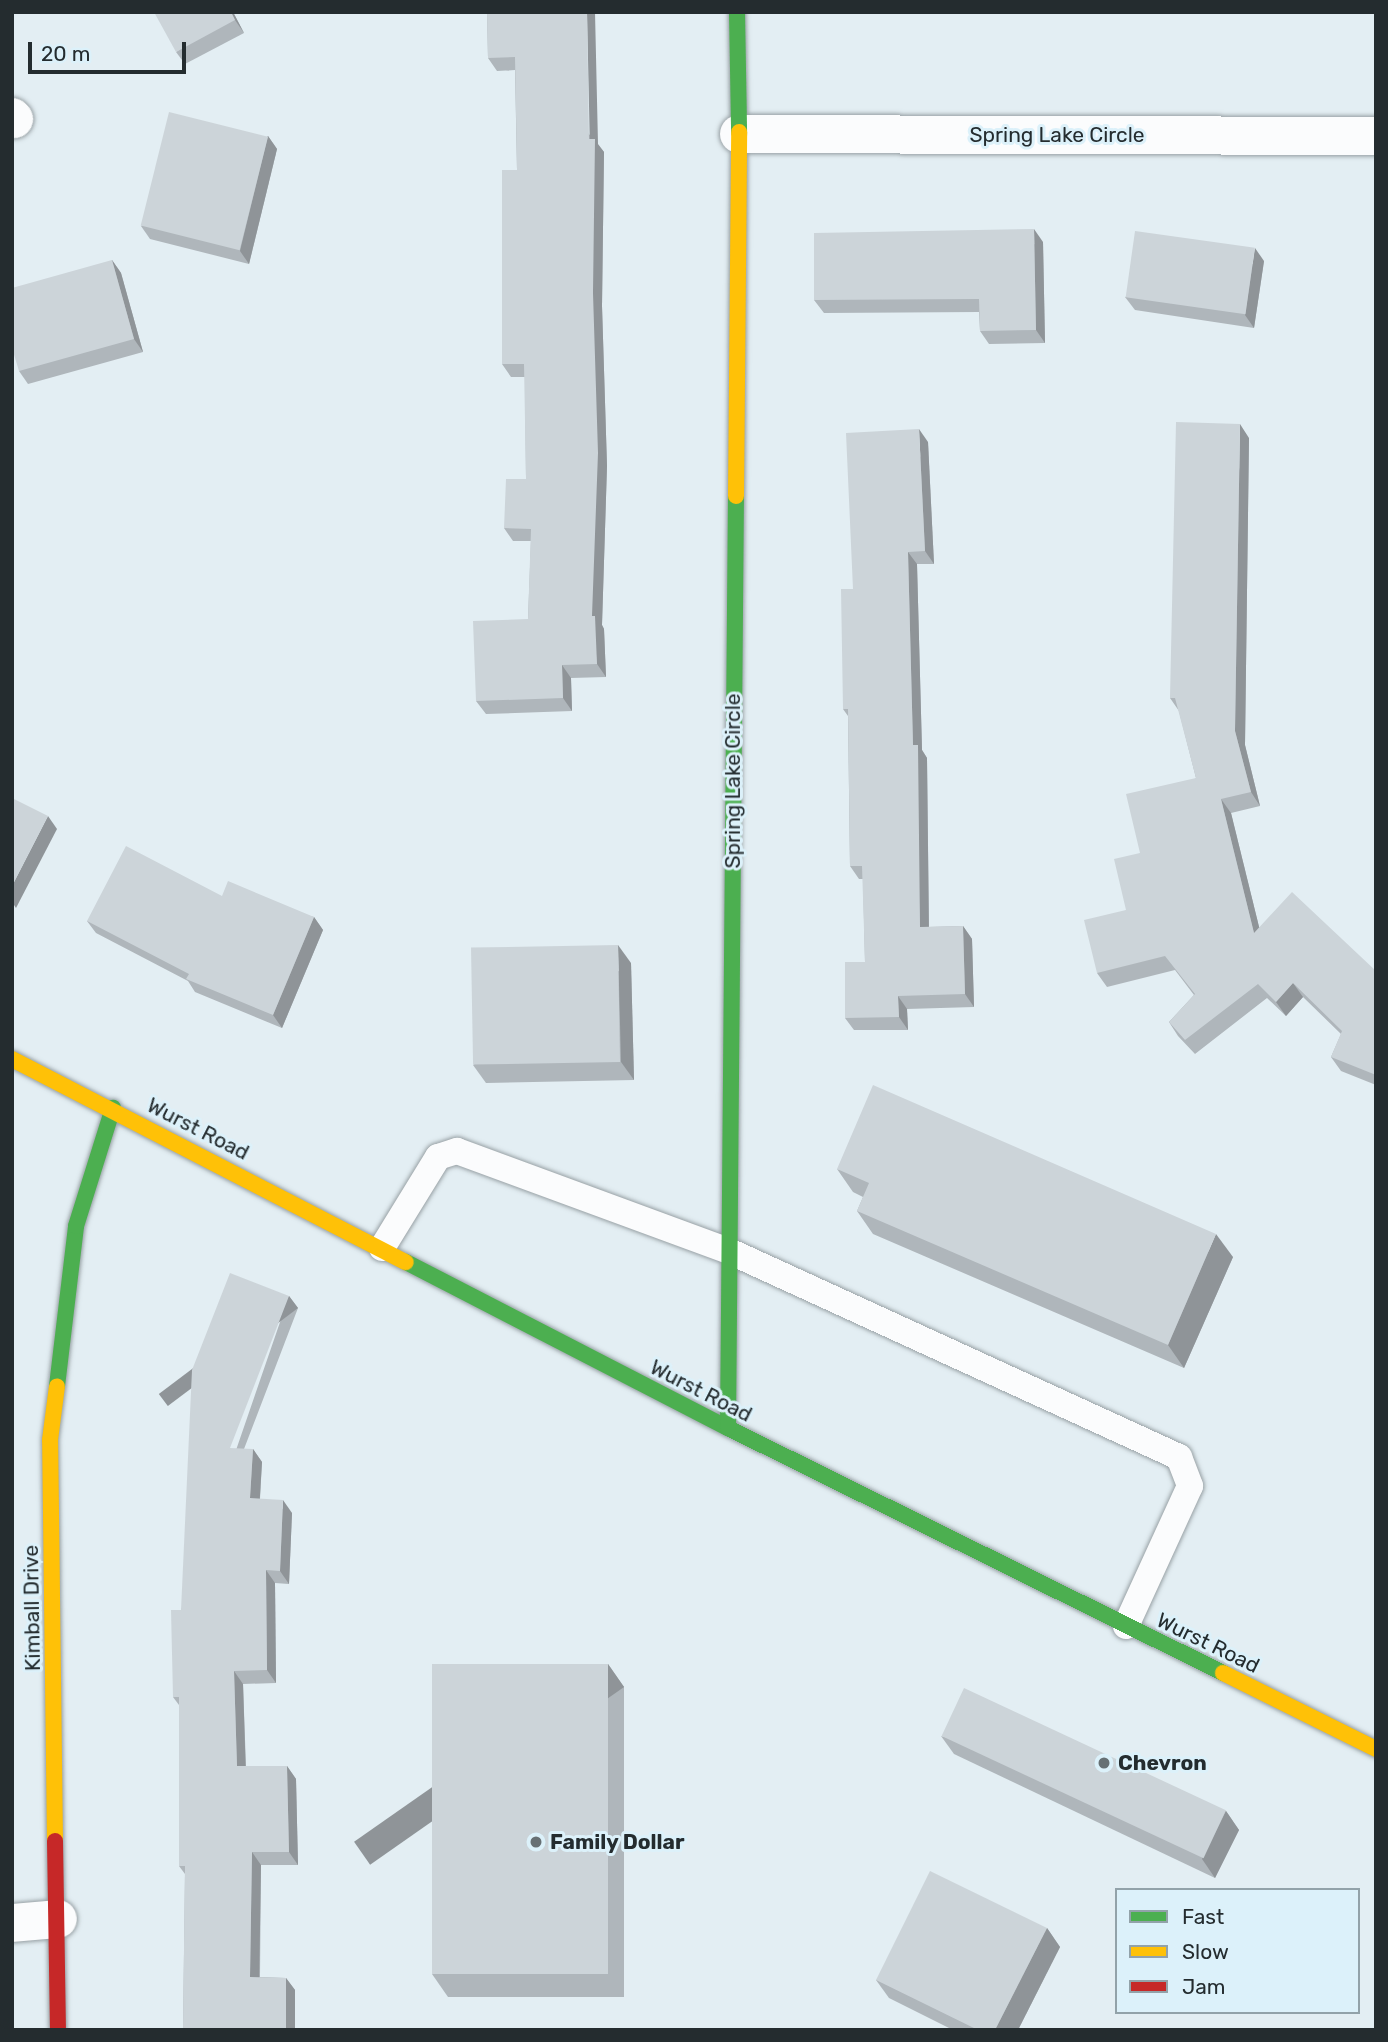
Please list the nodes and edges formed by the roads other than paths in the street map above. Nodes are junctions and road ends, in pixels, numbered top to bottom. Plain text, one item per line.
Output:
1 (737, 12) edge
2 (739, 134) junction
3 (1376, 136) edge
4 (12, 1059) edge
5 (113, 1108) junction
6 (382, 1248) junction
7 (729, 1251) junction
8 (728, 1428) junction
9 (1126, 1626) junction
10 (1376, 1749) edge
11 (58, 1919) junction
12 (12, 1923) edge
13 (58, 2030) edge

1 - 2 street, Spring Lake Circle
2 - 3 street, Spring Lake Circle
2 - 7 street, Spring Lake Circle
4 - 5 street, Wurst Road
5 - 6 street, Wurst Road
5 - 11 street, Kimball Drive
6 - 7 lane
6 - 8 street, Wurst Road
7 - 8 street, Spring Lake Circle
7 - 9 lane
8 - 9 street, Wurst Road
9 - 10 street, Wurst Road
11 - 12 street
11 - 13 street, Kimball Drive

